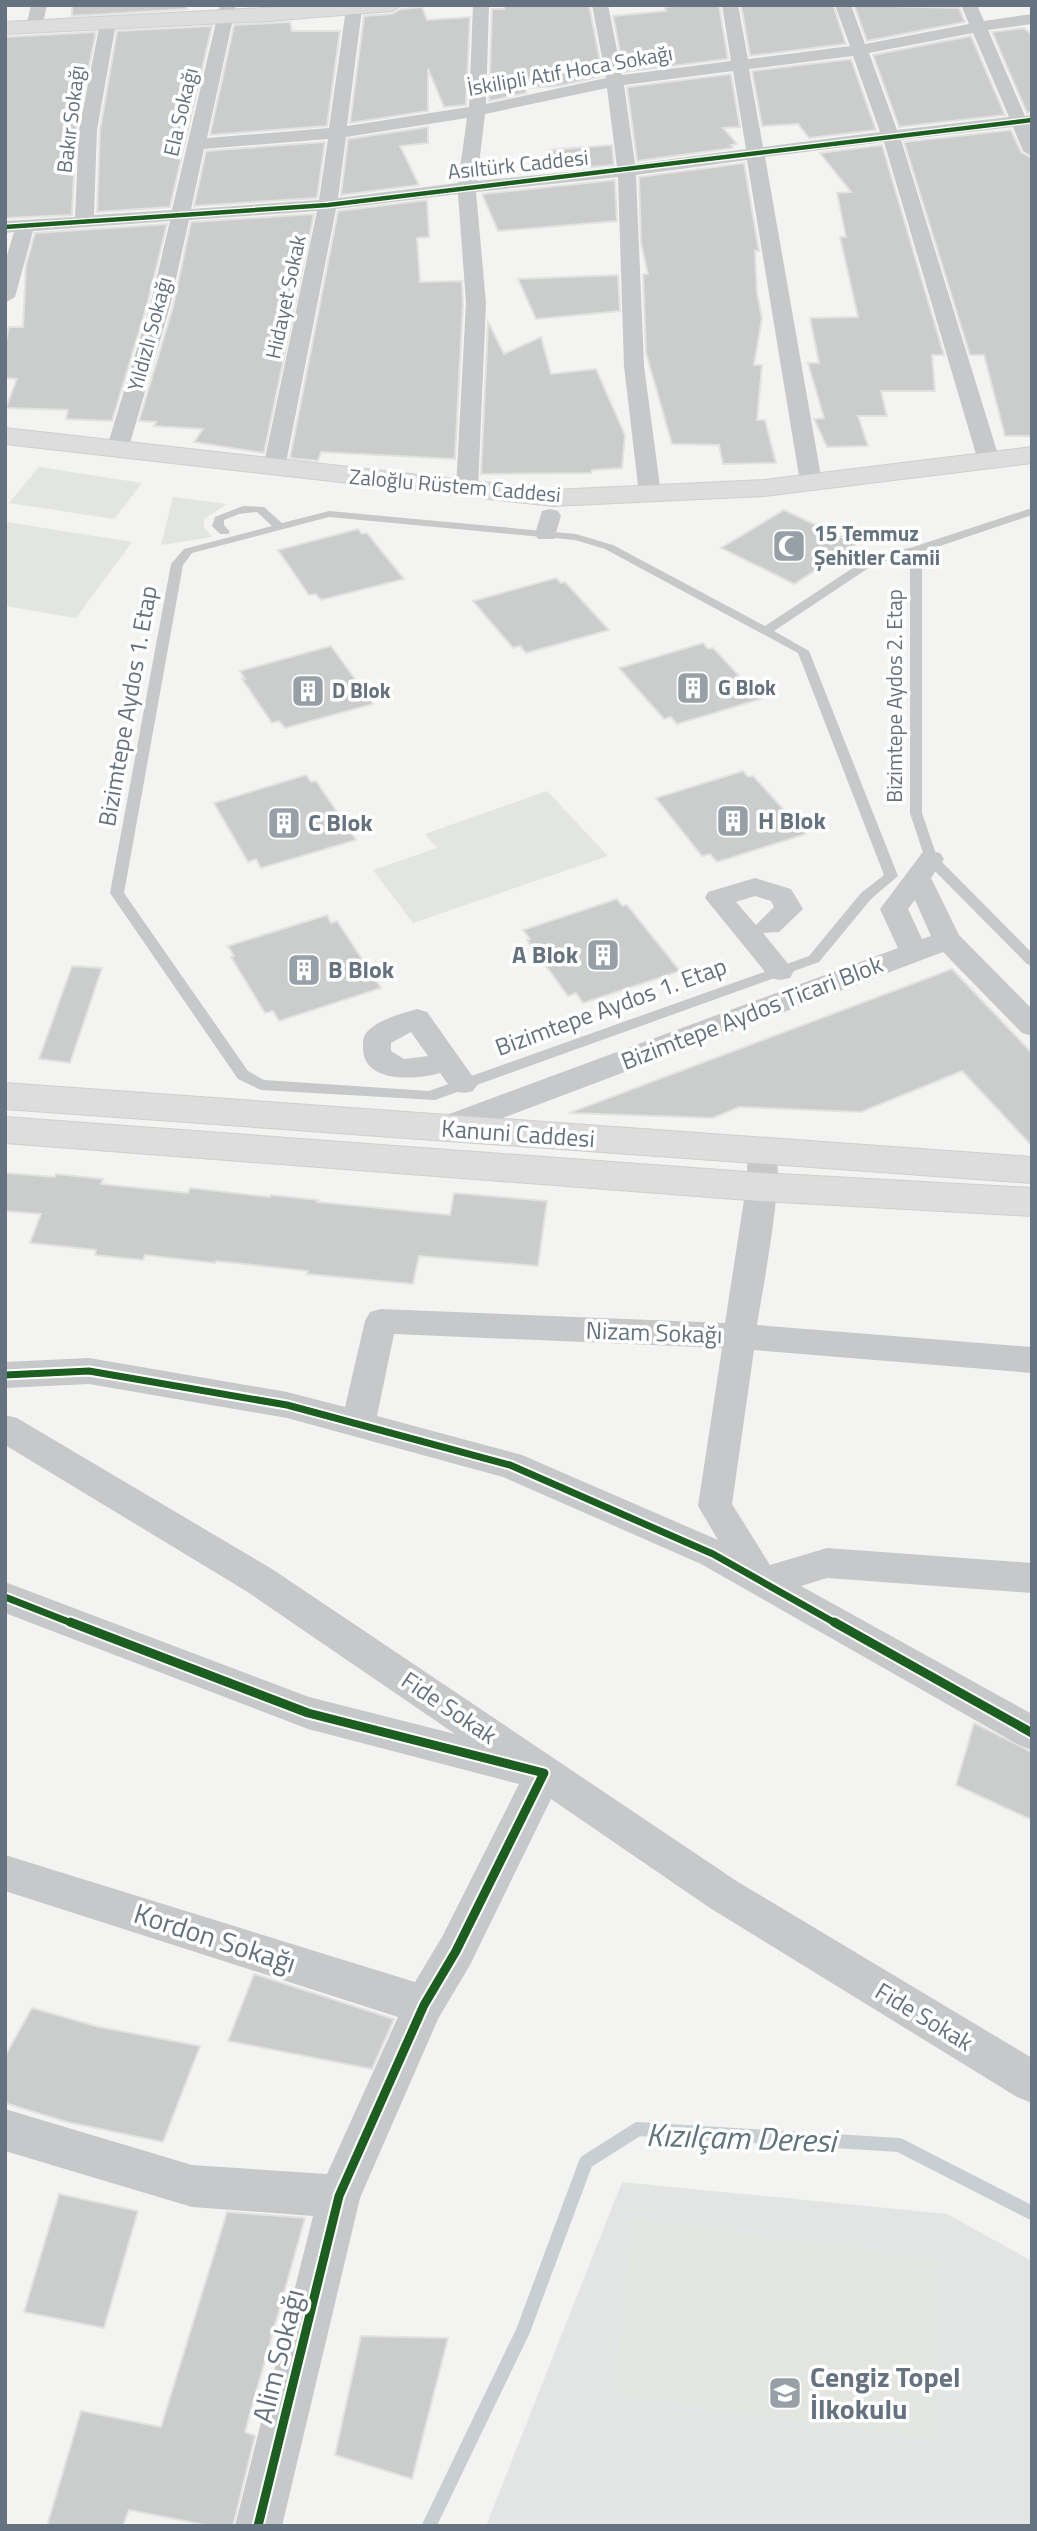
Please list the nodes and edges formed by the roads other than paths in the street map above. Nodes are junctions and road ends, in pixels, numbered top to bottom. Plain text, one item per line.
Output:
1 (39, 5) edge
2 (392, 5) edge
3 (481, 5) edge
4 (600, 5) edge
5 (730, 5) edge
6 (843, 5) edge
7 (969, 5) edge
8 (354, 9) junction
9 (227, 11) edge
10 (1032, 19) edge
11 (108, 23) junction
12 (34, 27) junction
13 (979, 27) junction
14 (5, 29) edge
15 (858, 50) junction
16 (741, 66) junction
17 (615, 81) junction
18 (477, 111) junction
19 (1026, 120) edge
20 (338, 133) junction
21 (891, 137) junction
22 (198, 144) junction
23 (1032, 151) edge
24 (753, 154) junction
25 (627, 171) junction
26 (467, 187) junction
27 (328, 205) junction
28 (178, 217) junction
29 (84, 220) junction
30 (15, 227) edge
31 (5, 298) edge
32 (5, 436) edge
33 (117, 450) junction
34 (1032, 455) edge
35 (989, 461) junction
36 (274, 468) junction
37 (811, 482) junction
38 (467, 489) junction
39 (650, 494) junction
40 (1032, 511) edge
41 (550, 516) junction
42 (279, 526) junction
43 (224, 531) dead end
44 (916, 550) junction
45 (767, 630) junction
46 (913, 871) junction
47 (769, 926) dead end
48 (947, 940) junction
49 (914, 953) junction
50 (1032, 961) edge
51 (780, 971) junction
52 (1032, 1026) edge
53 (432, 1065) dead end
54 (463, 1084) junction
55 (5, 1096) edge
56 (444, 1128) junction
57 (5, 1130) edge
58 (762, 1170) junction
59 (1032, 1170) edge
60 (1032, 1202) edge
61 (741, 1336) junction
62 (1032, 1360) edge
63 (5, 1375) edge
64 (358, 1424) junction
65 (5, 1428) edge
66 (1032, 1578) edge
67 (762, 1582) junction
68 (5, 1597) edge
69 (1032, 1733) edge
70 (544, 1773) junction
71 (5, 1873) edge
72 (424, 2005) junction
73 (1032, 2082) edge
74 (5, 2130) edge
75 (339, 2196) junction
76 (258, 2526) edge

1 - 12 street
2 - 8 street
3 - 18 street
4 - 17 street
5 - 16 street
6 - 15 street
7 - 13 street
8 - 9 street
8 - 20 street, Hidayet Sokak
9 - 11 street
9 - 22 street, Ela Sokağı
10 - 13 street, İskilipli Atıf Hoca Sokağı
11 - 12 street
11 - 29 street, Bakır Sokağı
12 - 14 street
13 - 15 street, İskilipli Atıf Hoca Sokağı
13 - 19 street
15 - 16 street, İskilipli Atıf Hoca Sokağı
15 - 21 street
16 - 17 street, İskilipli Atıf Hoca Sokağı
16 - 24 street
17 - 18 street, İskilipli Atıf Hoca Sokağı
17 - 25 street
18 - 20 street, İskilipli Atıf Hoca Sokağı
18 - 26 street
19 - 21 street, Asıltürk Caddesi
19 - 23 street
20 - 22 street, İskilipli Atıf Hoca Sokağı
20 - 27 street, Hidayet Sokak
21 - 24 street, Asıltürk Caddesi
21 - 35 street
22 - 28 street, Ela Sokağı
24 - 25 street, Asıltürk Caddesi
24 - 37 street
25 - 26 street, Asıltürk Caddesi
25 - 39 street
26 - 27 street, Asıltürk Caddesi
26 - 38 street
27 - 28 street, Asıltürk Caddesi
27 - 36 street, Hidayet Sokak
28 - 29 street, Asıltürk Caddesi
28 - 33 street, Yıldızlı Sokağı
29 - 30 street, Asıltürk Caddesi
30 - 31 street
32 - 33 street, Zaloğlu Rüstem Caddesi
33 - 36 street, Zaloğlu Rüstem Caddesi
34 - 35 street, Zaloğlu Rüstem Caddesi
35 - 37 street, Zaloğlu Rüstem Caddesi
36 - 38 street, Zaloğlu Rüstem Caddesi
37 - 39 street, Zaloğlu Rüstem Caddesi
38 - 41 street, Zaloğlu Rüstem Caddesi
39 - 41 street, Zaloğlu Rüstem Caddesi
40 - 44 lane
41 - 42 lane, Bizimtepe Aydos 1. Etap
41 - 45 lane, Bizimtepe Aydos 1. Etap
42 - 43 lane
42 - 54 lane, Bizimtepe Aydos 1. Etap
44 - 45 lane
44 - 46 lane, Bizimtepe Aydos 2. Etap
45 - 46 lane, Bizimtepe Aydos 1. Etap
46 - 48 street
46 - 49 street
46 - 50 lane, Bizimtepe Aydos 2. Etap
46 - 51 lane, Bizimtepe Aydos 1. Etap
47 - 51 street
48 - 49 street, Bizimtepe Aydos Ticari Blok
48 - 52 street
49 - 56 street, Bizimtepe Aydos Ticari Blok
51 - 54 lane, Bizimtepe Aydos 1. Etap
53 - 54 street
55 - 56 street, Kanuni Caddesi
56 - 58 street, Kanuni Caddesi
57 - 58 street, Kanuni Caddesi
58 - 59 street, Kanuni Caddesi
58 - 60 street, Kanuni Caddesi
58 - 61 street
61 - 62 street, Nizam Sokağı
61 - 64 street, Nizam Sokağı
61 - 67 street
63 - 64 street
64 - 67 street
65 - 70 street, Fide Sokak
66 - 67 street
67 - 69 street
68 - 70 street
70 - 72 street, Alim Sokağı
70 - 73 street, Fide Sokak
71 - 72 street, Kordon Sokağı
72 - 75 street, Alim Sokağı
74 - 75 street
75 - 76 street, Alim Sokağı

